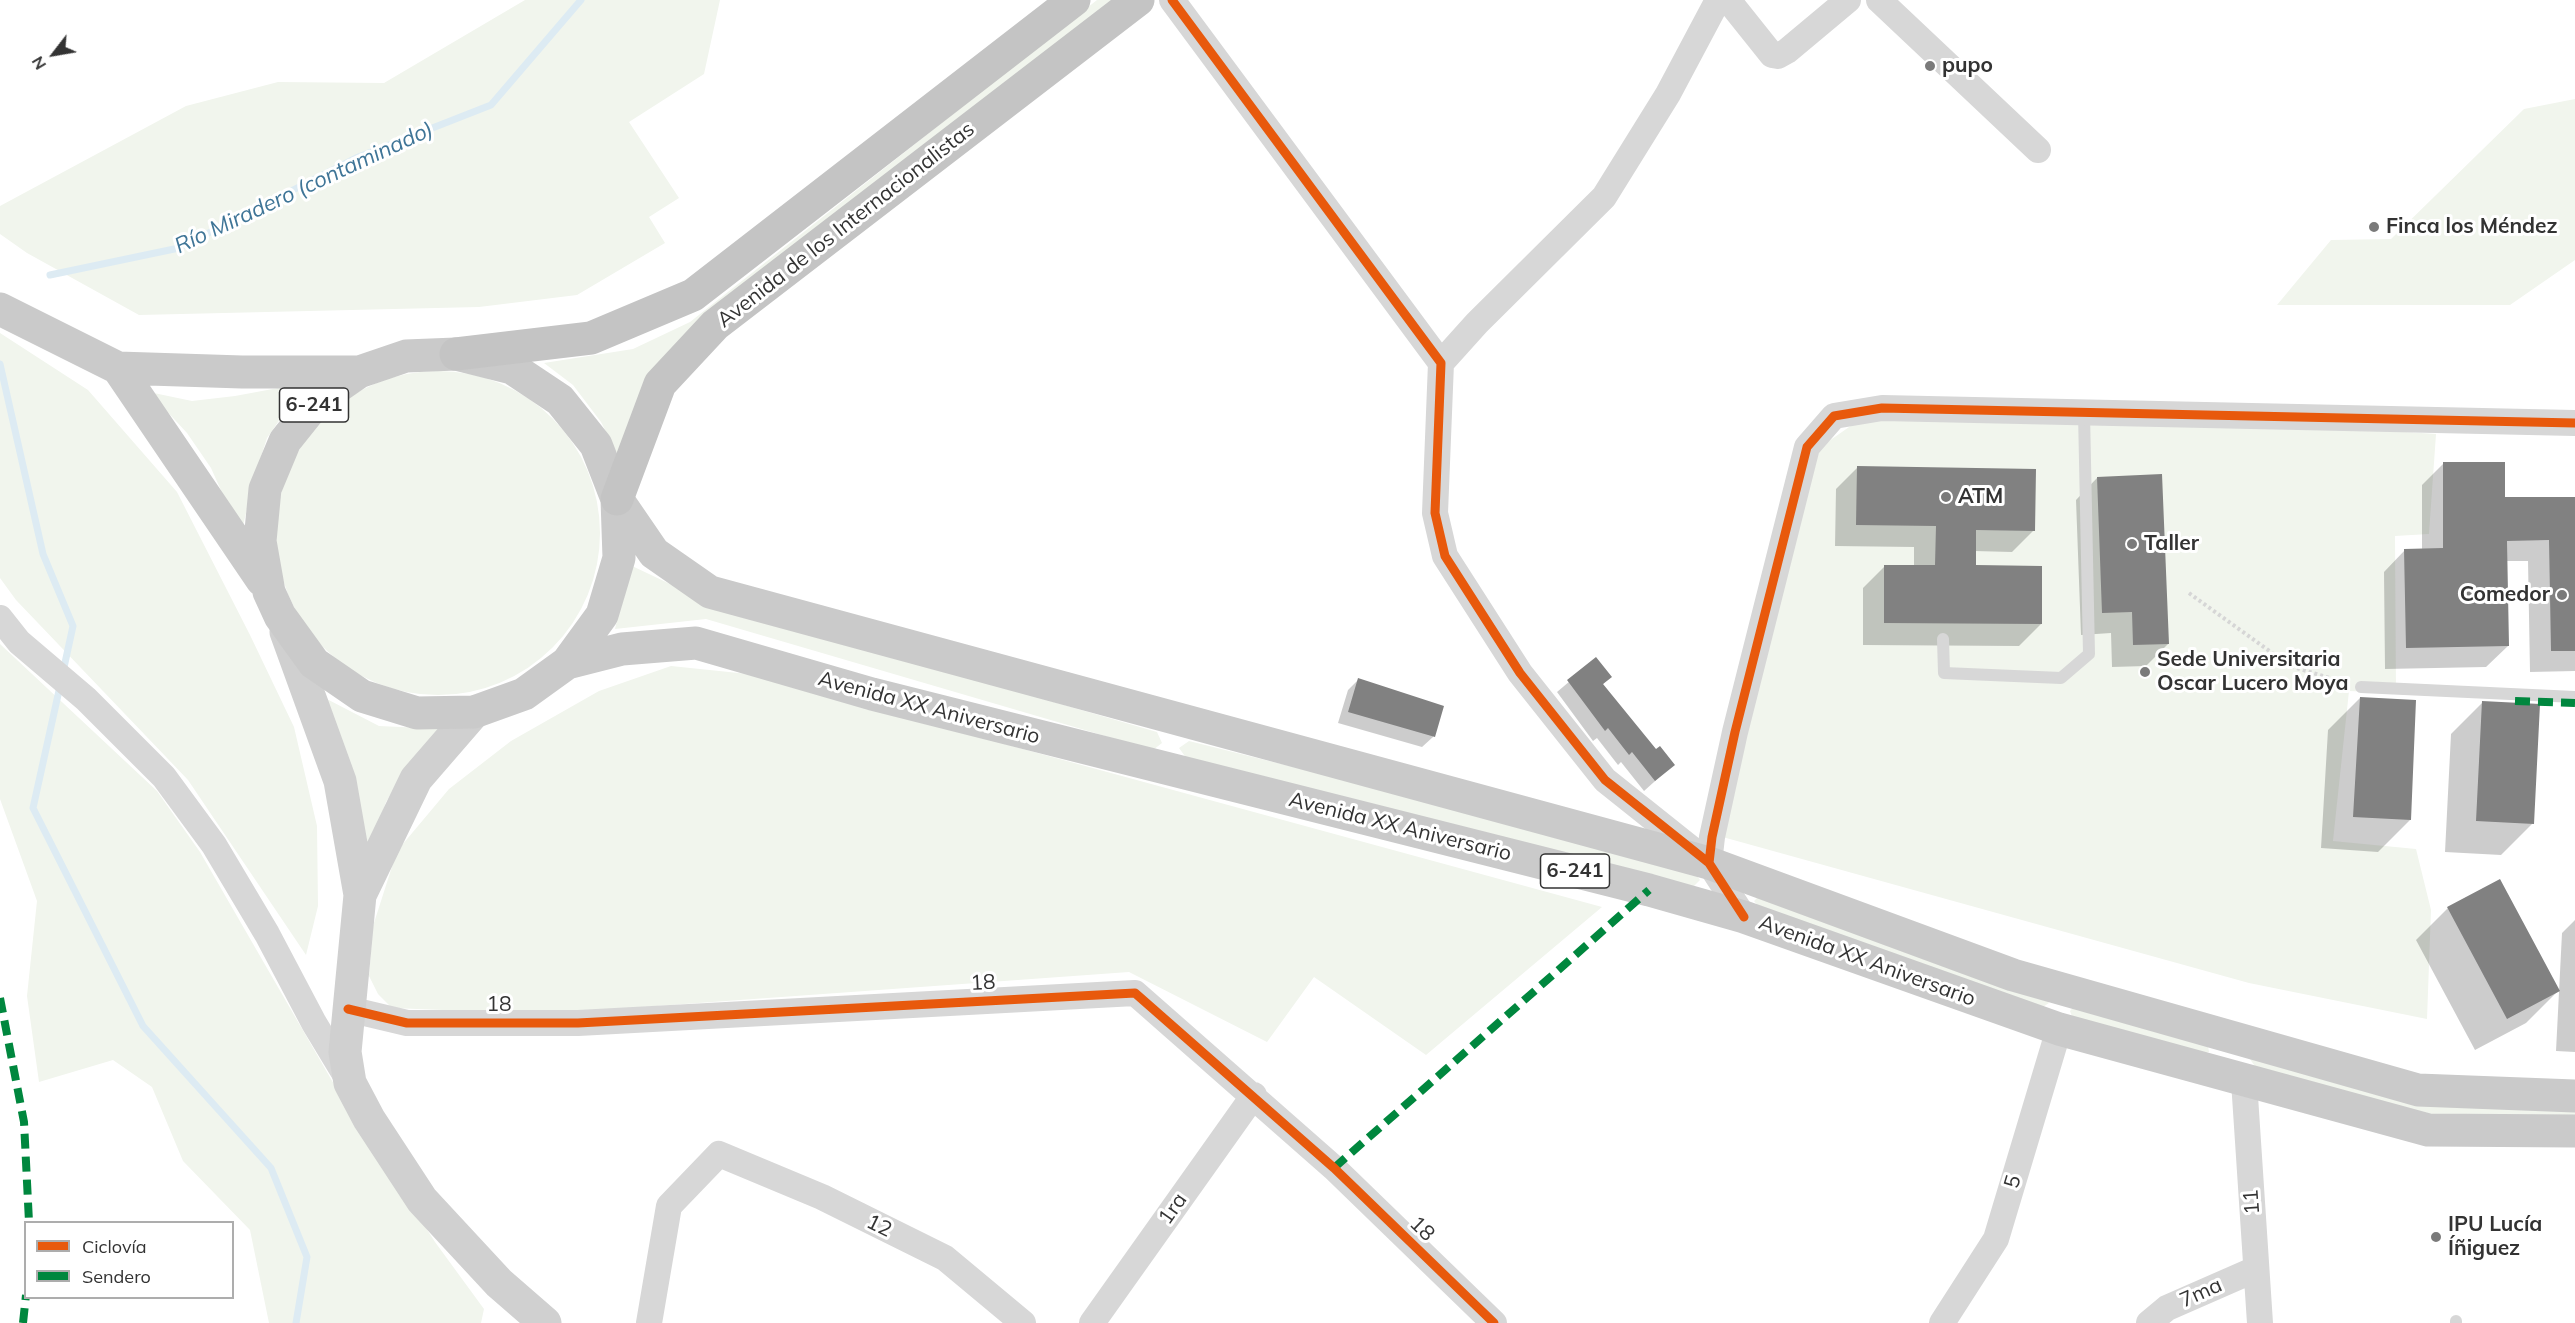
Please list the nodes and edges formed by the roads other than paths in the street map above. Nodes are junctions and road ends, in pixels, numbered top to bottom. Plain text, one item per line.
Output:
1 (1074, 0) edge
2 (1138, 0) edge
3 (1172, 0) edge
4 (1718, 0) edge
5 (1728, 0) edge
6 (1848, 0) edge
7 (1879, 0) edge
8 (2038, 150) dead end
9 (0, 309) edge
10 (456, 354) junction
11 (1441, 363) junction
12 (118, 368) junction
13 (359, 372) junction
14 (2084, 413) junction
15 (2575, 423) edge
16 (617, 499) junction
17 (275, 604) junction
18 (0, 618) edge
19 (1943, 639) dead end
20 (567, 663) junction
21 (2361, 687) road end
22 (2575, 697) edge
23 (474, 712) junction
24 (1709, 863) junction
25 (360, 895) junction
26 (1744, 917) junction
27 (348, 1009) junction
28 (2058, 1029) junction
29 (2244, 1081) junction
30 (350, 1083) junction
31 (1254, 1095) junction
32 (2575, 1096) edge
33 (2575, 1131) edge
34 (2256, 1269) junction
35 (1481, 1319) edge
36 (545, 1323) edge
37 (649, 1323) edge
38 (1023, 1323) edge
39 (1092, 1323) edge
40 (1942, 1323) edge
41 (2149, 1323) edge
42 (2260, 1323) edge

1 - 10 highway, Avenida de los Internacionalistas
2 - 16 highway, Avenida de los Internacionalistas
3 - 11 street
4 - 11 street
5 - 6 street
7 - 8 street
9 - 12 main road, 6-241
10 - 13 main road, 6-241
10 - 16 main road, 6-241
11 - 24 street
12 - 13 main road, 6-241
12 - 17 main road, 6-241
13 - 17 main road, 6-241
14 - 15 street
14 - 19 lane
14 - 24 street
16 - 20 main road, 6-241
16 - 24 main road, Avenida XX Aniversario / 6-241
17 - 23 main road, 6-241
17 - 25 main road
18 - 30 street
20 - 23 main road, 6-241
20 - 26 main road, Avenida XX Aniversario / 6-241
21 - 22 lane
23 - 25 main road
24 - 26 street
24 - 32 main road, Avenida XX Aniversario / 6-241
25 - 27 main road
26 - 28 main road, Avenida XX Aniversario / 6-241
27 - 30 main road
27 - 31 street, 18
28 - 29 main road, Avenida XX Aniversario / 6-241
28 - 40 street, 5
29 - 33 main road, Avenida XX Aniversario / 6-241
29 - 34 street, 11
30 - 36 main road
31 - 35 street, 18
31 - 39 street, 1ra
34 - 41 street, 7ma
34 - 42 street, 11
37 - 38 street, 12

